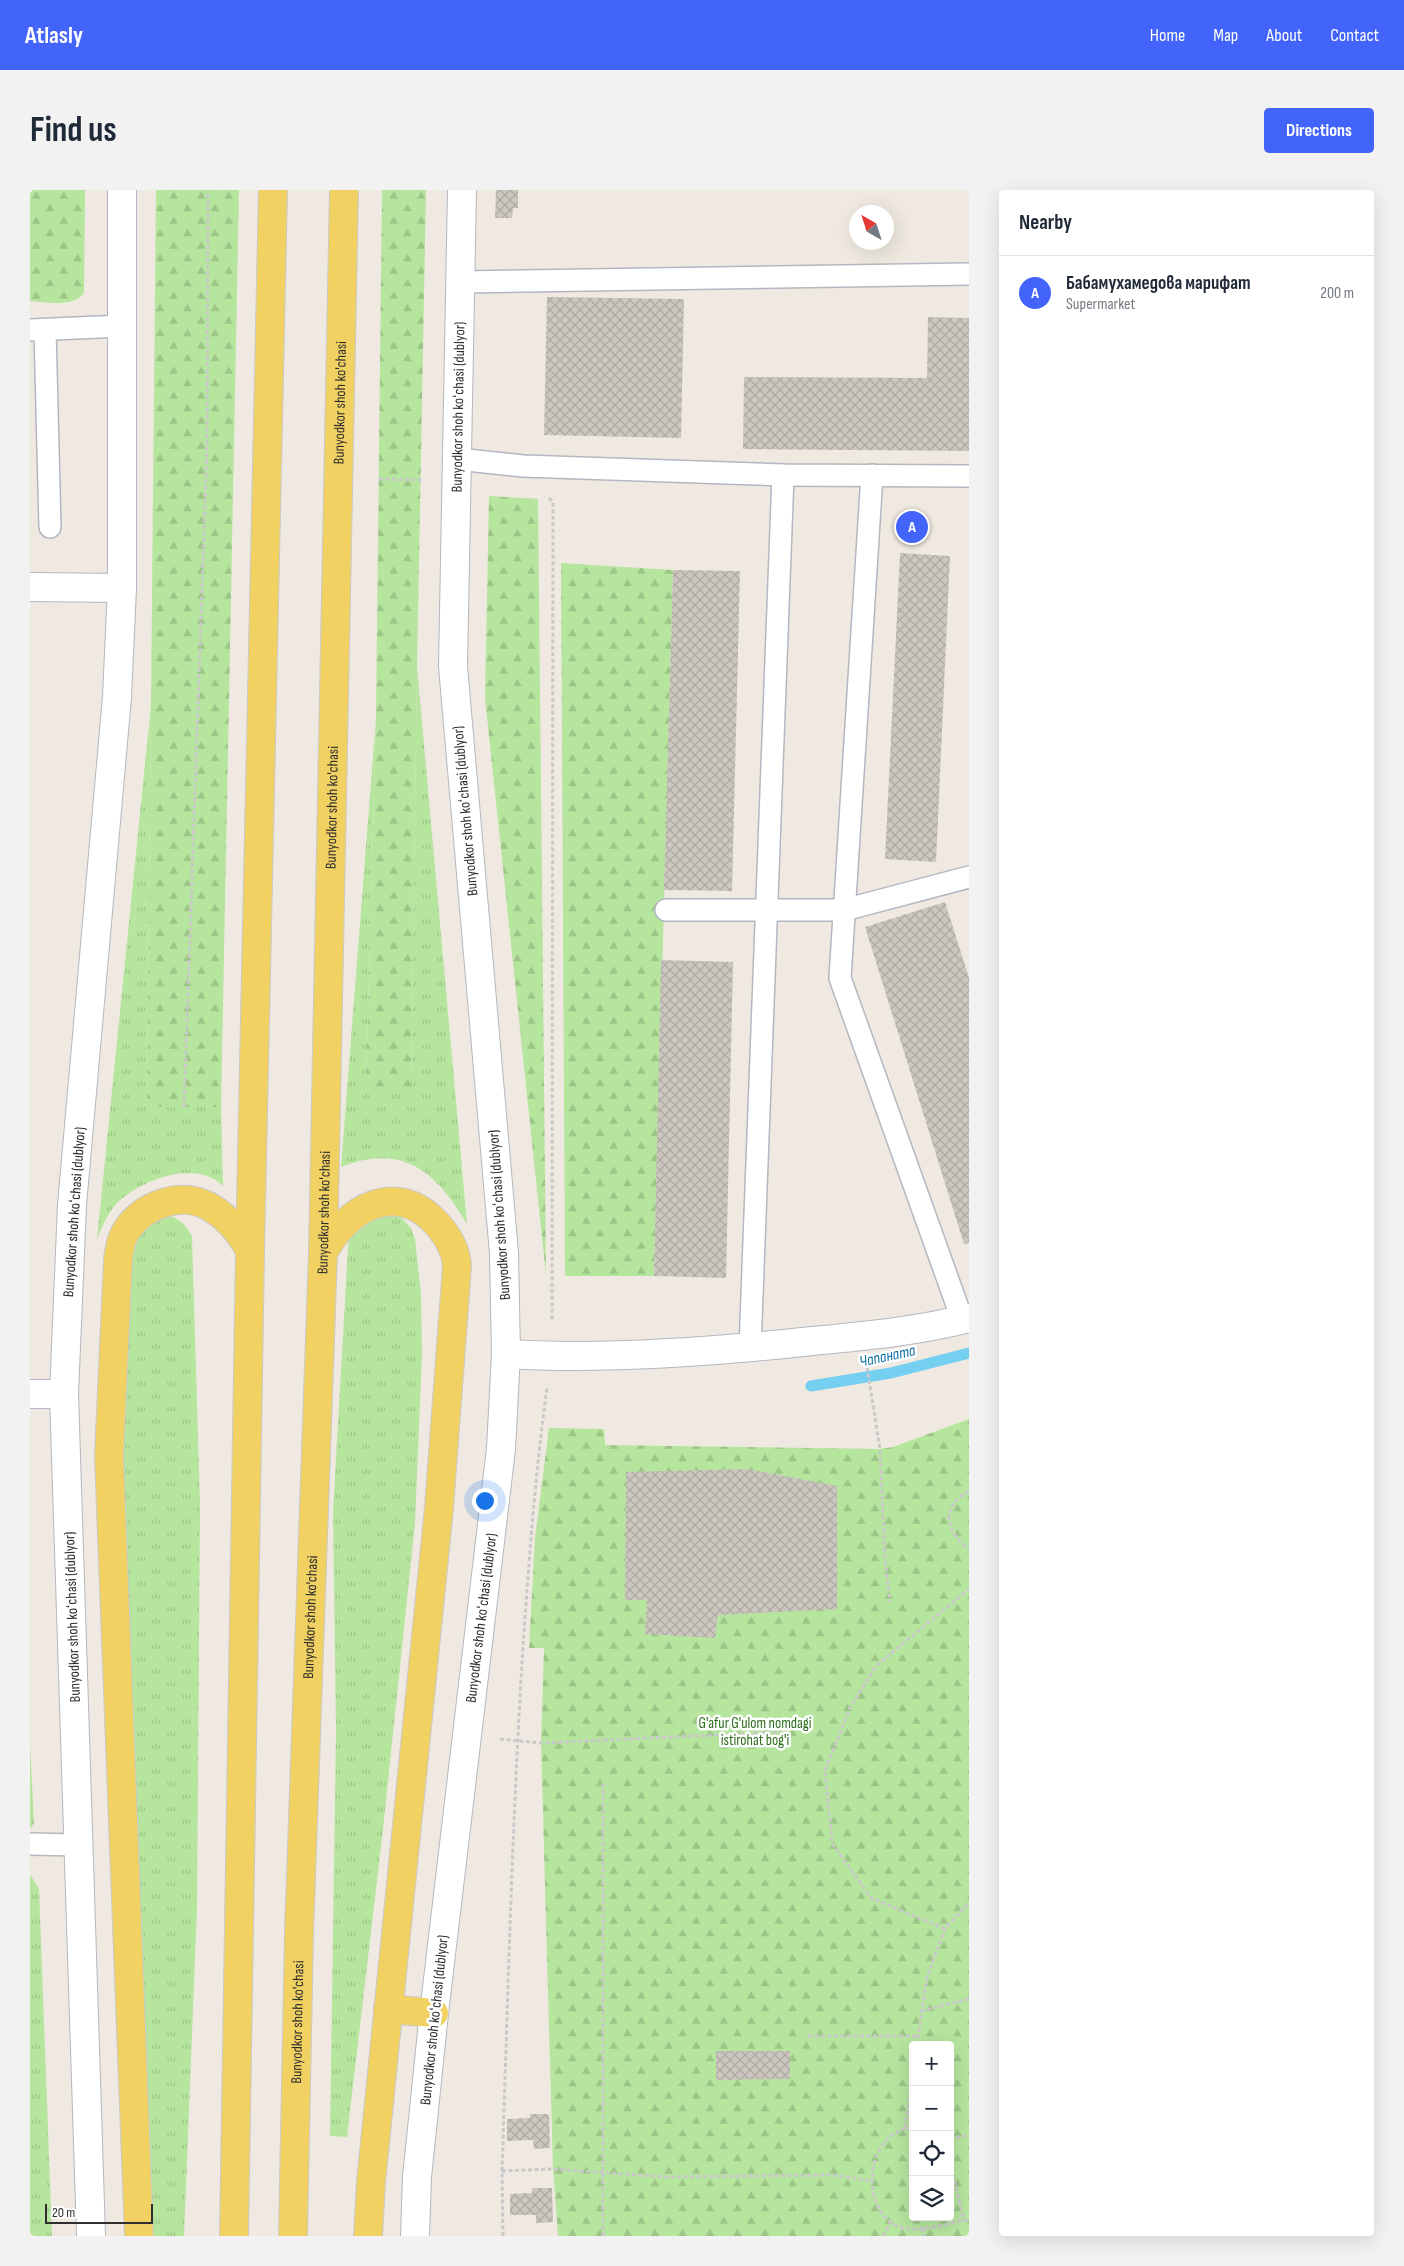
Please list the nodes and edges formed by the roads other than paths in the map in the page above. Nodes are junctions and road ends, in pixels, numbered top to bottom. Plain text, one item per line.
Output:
1 (122, 190) edge
2 (273, 190) edge
3 (344, 190) edge
4 (462, 190) edge
5 (969, 274) edge
6 (460, 282) junction
7 (122, 326) junction
8 (37, 330) edge
9 (457, 459) junction
10 (783, 475) junction
11 (872, 475) junction
12 (969, 476) edge
13 (50, 527) dead end
14 (30, 587) edge
15 (122, 588) junction
16 (969, 877) edge
17 (666, 910) dead end
18 (766, 910) junction
19 (844, 910) junction
20 (250, 1250) junction
21 (324, 1253) junction
22 (966, 1318) edge
23 (750, 1348) junction
24 (506, 1354) junction
25 (30, 1394) edge
26 (64, 1394) junction
27 (30, 1844) edge
28 (80, 1845) junction
29 (388, 2009) junction
30 (434, 2013) junction
31 (91, 2236) edge
32 (139, 2236) edge
33 (234, 2236) edge
34 (293, 2236) edge
35 (368, 2236) edge
36 (415, 2236) edge

1 - 7 street, Bunyodkor shoh koʻchasi (dublyor)
2 - 20 main road
3 - 21 main road, Bunyodkor shoh ko'chasi
4 - 6 street, Bunyodkor shoh koʻchasi (dublyor)
5 - 6 lane
6 - 9 street, Bunyodkor shoh koʻchasi (dublyor)
7 - 8 lane
7 - 15 street, Bunyodkor shoh koʻchasi (dublyor)
8 - 13 lane
9 - 10 lane
9 - 24 street, Bunyodkor shoh koʻchasi (dublyor)
10 - 11 lane
10 - 18 lane
11 - 12 lane
11 - 19 lane
14 - 15 street
15 - 26 street, Bunyodkor shoh koʻchasi (dublyor)
16 - 19 lane
17 - 18 lane
18 - 19 lane
18 - 23 lane
19 - 22 lane
20 - 32 main road
20 - 33 main road
21 - 29 main road
21 - 34 main road, Bunyodkor shoh ko'chasi
22 - 23 street
23 - 24 street
24 - 30 street, Bunyodkor shoh koʻchasi (dublyor)
25 - 26 street
26 - 28 street, Bunyodkor shoh koʻchasi (dublyor)
27 - 28 lane
28 - 31 street, Bunyodkor shoh koʻchasi (dublyor)
29 - 30 main road
29 - 35 main road
30 - 36 street, Bunyodkor shoh koʻchasi (dublyor)

